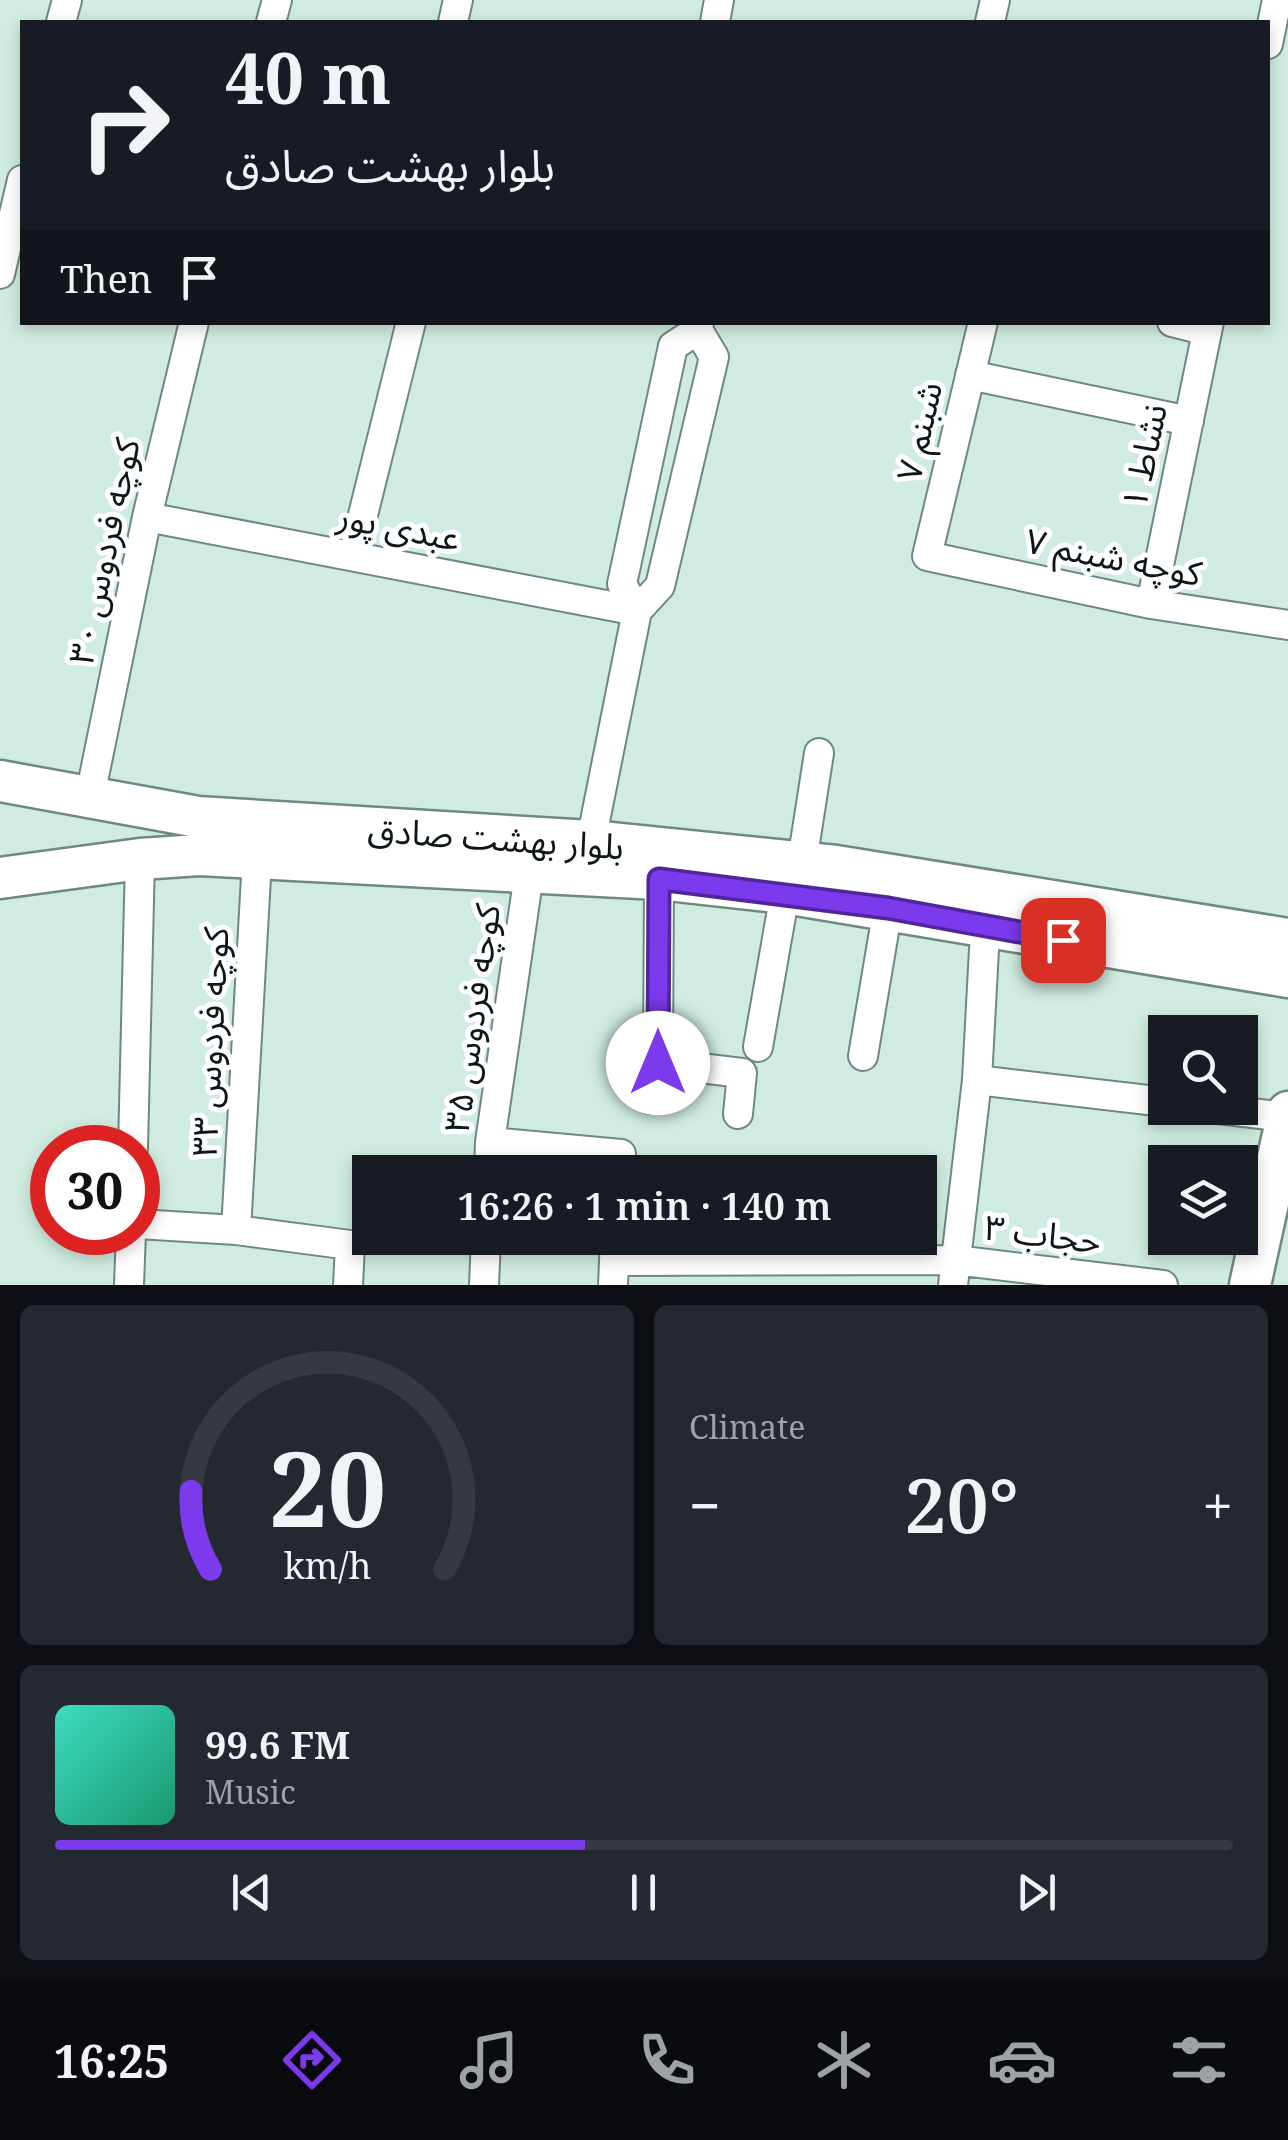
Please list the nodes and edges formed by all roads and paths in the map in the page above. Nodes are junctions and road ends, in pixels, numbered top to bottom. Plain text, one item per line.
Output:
1 (1277, 0) edge
2 (1270, 34) edge
3 (20, 189) edge
4 (0, 274) edge
5 (193, 325) edge
6 (410, 325) edge
7 (982, 325) edge
8 (698, 326) edge
9 (1208, 326) edge
10 (970, 375) junction
11 (1189, 421) junction
12 (147, 518) junction
13 (353, 555) junction
14 (927, 556) joint
15 (1151, 604) junction
16 (637, 611) junction
17 (1288, 625) edge
18 (819, 753) dead end
19 (0, 781) edge
20 (90, 796) junction
21 (146, 807) junction
22 (591, 841) junction
23 (253, 858) junction
24 (140, 859) junction
25 (528, 874) junction
26 (0, 878) edge
27 (794, 878) junction
28 (659, 879) junction
29 (888, 908) junction
30 (988, 927) junction
31 (1288, 940) edge
32 (1288, 978) edge
33 (758, 1047) dead end
34 (863, 1056) dead end
35 (658, 1063) junction
36 (977, 1080) junction
37 (652, 1099) dead end
38 (1148, 1100) edge
39 (1258, 1112) edge
40 (738, 1114) dead end
41 (1287, 1114) edge
42 (134, 1125) edge
43 (490, 1142) junction
44 (490, 1155) edge
45 (621, 1155) edge
46 (160, 1225) edge
47 (236, 1230) junction
48 (131, 1255) edge
49 (485, 1255) edge
50 (614, 1261) edge
51 (954, 1272) edge
52 (130, 1285) edge
53 (348, 1285) edge
54 (484, 1285) edge
55 (1163, 1285) edge
56 (1250, 1285) edge

1 - 2 street
3 - 4 street
5 - 12 street, کوچه فردوس ۳۰
6 - 13 street
7 - 10 street, شبنم ۷
8 - 16 street
8 - 16 street
9 - 11 street, نشاط ۱
10 - 11 street
10 - 14 street, شبنم ۷
11 - 15 street, نشاط ۱
12 - 13 street, عبدی پور
12 - 20 street, کوچه فردوس ۳۰
13 - 16 street, عبدی پور
14 - 15 street, کوچه شبنم ۷
15 - 17 street, کوچه شبنم ۷
16 - 22 street
18 - 27 street
19 - 20 street, بلوار بهشت صادق
20 - 21 street, بلوار بهشت صادق
21 - 22 street, بلوار بهشت صادق
21 - 24 street
22 - 27 street, بلوار بهشت صادق
23 - 24 street, بلوار بهشت صادق
23 - 25 street, بلوار بهشت صادق
23 - 47 street, کوچه فردوس ۳۳
24 - 26 street, بلوار بهشت صادق
24 - 42 street
25 - 28 street, بلوار بهشت صادق
25 - 43 street, کوچه فردوس ۳۵
27 - 28 street, بلوار بهشت صادق
27 - 29 street, بلوار بهشت صادق
27 - 31 street, بلوار بهشت صادق
27 - 33 street
28 - 35 street
29 - 30 street, بلوار بهشت صادق
29 - 34 street
30 - 32 street, بلوار بهشت صادق
30 - 36 street
35 - 37 street
35 - 40 street
36 - 38 street
36 - 51 street
39 - 41 street
41 - 56 street
43 - 44 street, کوچه فردوس ۳۵
43 - 45 street
46 - 47 street
47 - 53 street
48 - 52 street
49 - 54 street
50 - 51 street, حجاب ۳
51 - 55 street, حجاب ۳

